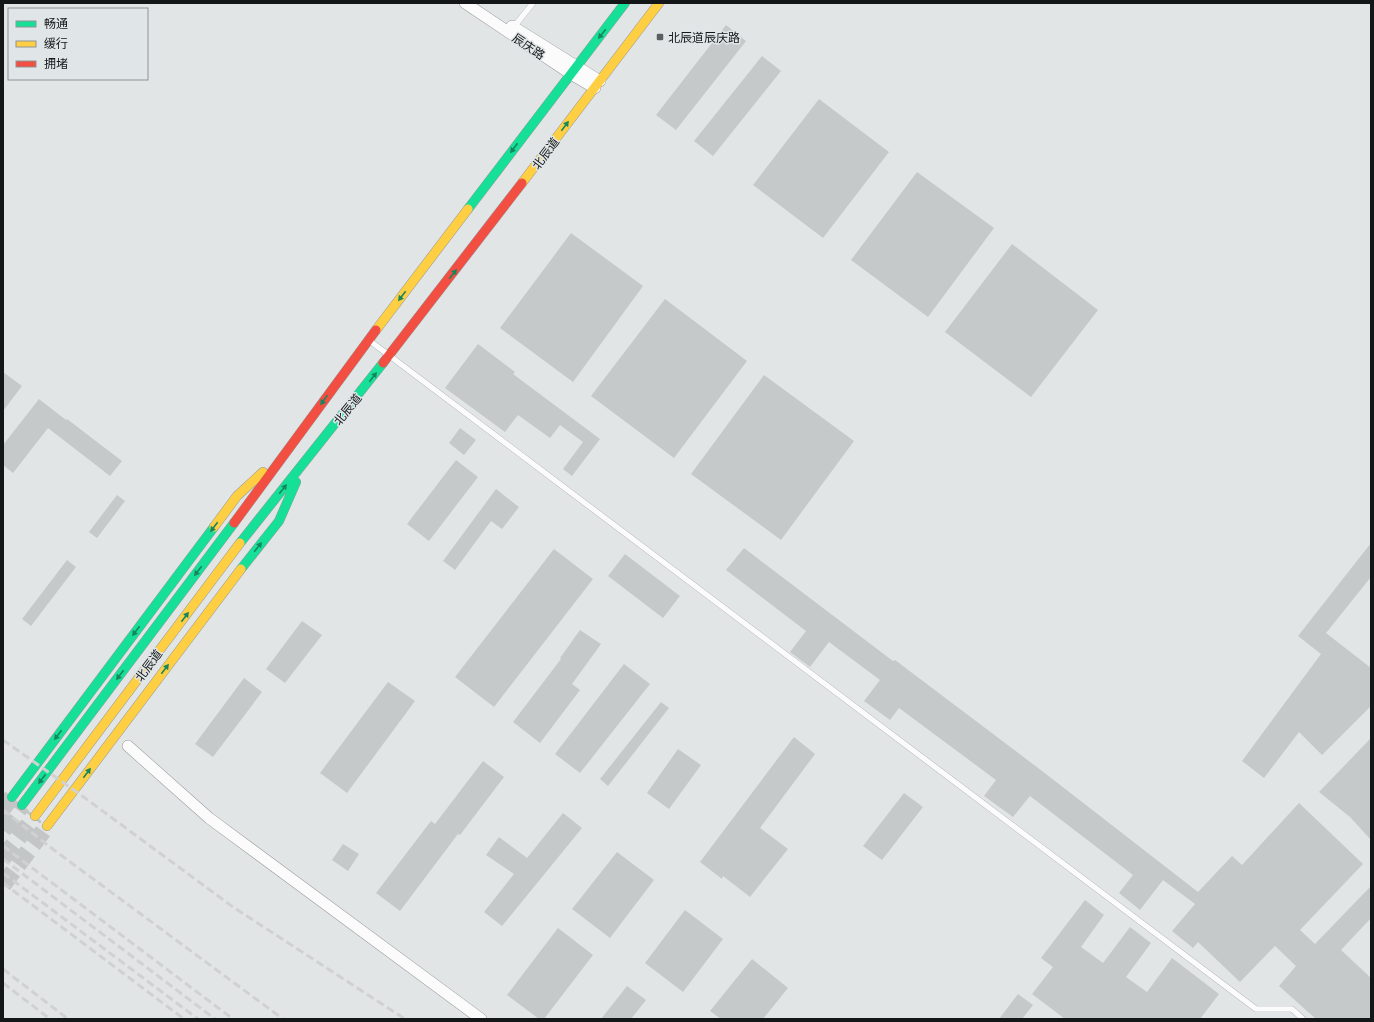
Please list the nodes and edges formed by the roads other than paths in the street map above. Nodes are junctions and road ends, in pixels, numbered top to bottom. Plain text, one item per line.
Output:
1 (465, 3) edge
2 (479, 3) edge
3 (533, 3) edge
4 (625, 3) edge
5 (659, 3) edge
6 (511, 30) junction
7 (574, 70) junction
8 (597, 84) junction
9 (369, 340) junction
10 (389, 356) junction
11 (290, 448) junction
12 (306, 460) junction
13 (128, 746) dead end
14 (12, 797) tunnel mouth
15 (22, 805) tunnel mouth
16 (35, 816) tunnel mouth
17 (47, 826) tunnel mouth
18 (482, 1019) edge
19 (1303, 1019) edge

1 - 6 street, 辰庆路
2 - 6 street, 辰庆路
3 - 6 lane
4 -> 7 main road, 北辰道
5 - 8 main road, 北辰道
6 - 7 street, 辰庆路
7 - 8 street, 辰庆路
7 -> 9 main road, 北辰道
10 -> 8 main road, 北辰道
9 - 10 lane
9 -> 11 main road, 北辰道
12 -> 10 main road, 北辰道
10 - 19 lane
11 -> 14 main road
11 -> 15 main road, 北辰道
16 -> 12 main road, 北辰道
17 -> 12 main road
13 - 18 street

